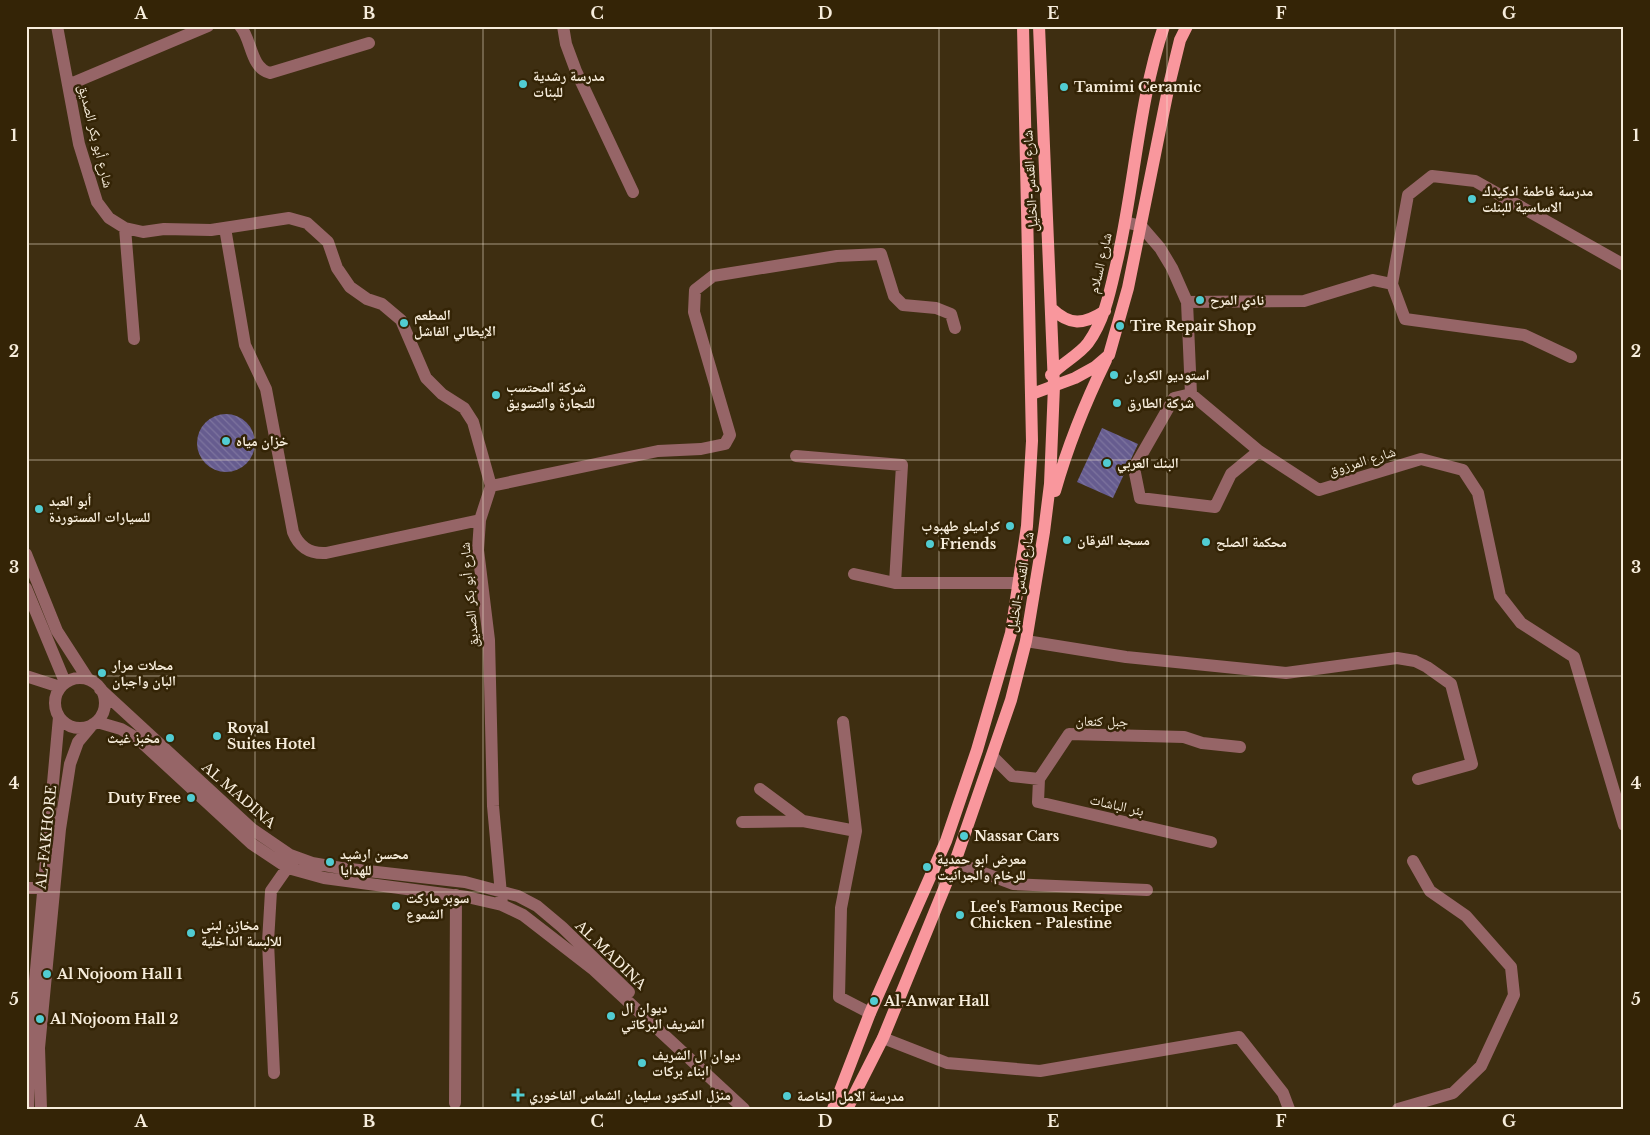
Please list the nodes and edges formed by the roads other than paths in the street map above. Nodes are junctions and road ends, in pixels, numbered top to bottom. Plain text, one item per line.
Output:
1 (57, 26) edge
2 (208, 26) edge
3 (240, 26) edge
4 (563, 26) edge
5 (1023, 26) edge
6 (1039, 26) edge
7 (1164, 26) edge
8 (1187, 26) edge
9 (369, 43) dead end
10 (68, 85) junction
11 (633, 192) dead end
12 (1125, 222) junction
13 (1141, 226) junction
14 (125, 228) junction
15 (225, 228) junction
16 (1624, 265) edge
17 (1392, 284) junction
18 (1187, 302) junction
19 (1051, 308) junction
20 (1104, 311) junction
21 (955, 328) dead end
22 (134, 338) dead end
23 (1108, 355) junction
24 (1571, 357) dead end
25 (1054, 372) junction
26 (1054, 386) junction
27 (1032, 394) junction
28 (1191, 394) junction
29 (1259, 451) junction
30 (796, 456) dead end
31 (491, 486) junction
32 (480, 520) junction
33 (1044, 532) junction
34 (26, 554) edge
35 (854, 574) dead end
36 (895, 583) junction
37 (1018, 583) junction
38 (26, 588) edge
39 (1026, 641) junction
40 (26, 676) edge
41 (88, 679) junction
42 (63, 685) junction
43 (100, 688) junction
44 (59, 717) junction
45 (842, 722) dead end
46 (95, 723) junction
47 (1240, 747) dead end
48 (993, 757) junction
49 (1040, 779) junction
50 (1418, 779) dead end
51 (760, 789) dead end
52 (803, 821) junction
53 (742, 822) dead end
54 (1624, 825) edge
55 (856, 831) junction
56 (1211, 842) dead end
57 (1413, 861) dead end
58 (291, 862) junction
59 (955, 862) junction
60 (26, 888) edge
61 (42, 888) junction
62 (501, 890) junction
63 (1148, 890) dead end
64 (456, 895) junction
65 (502, 905) junction
66 (870, 1013) junction
67 (883, 1038) junction
68 (680, 1048) junction
69 (274, 1073) dead end
70 (729, 1095) junction
71 (455, 1103) dead end
72 (28, 1109) edge
73 (41, 1109) edge
74 (744, 1109) edge
75 (750, 1109) edge
76 (833, 1109) edge
77 (847, 1109) edge
78 (1289, 1109) edge
79 (1398, 1109) edge

1 - 10 street, شارع أبو بكر الصديق
2 - 10 street
3 - 9 street
4 - 11 street
5 - 27 main road, شارع القدس-الخليل
6 - 19 main road, شارع القدس-الخليل
7 - 12 main road, شارع السلام
8 - 13 main road
10 - 14 street, شارع أبو بكر الصديق
12 - 13 street
12 - 20 main road, شارع السلام
13 - 18 street
13 - 23 main road
14 - 15 street, شارع أبو بكر الصديق
14 - 22 street
15 - 31 street, شارع أبو بكر الصديق
15 - 32 street
16 - 17 street
17 - 18 street
17 - 24 street
18 - 28 street
19 - 20 main road
19 - 25 main road, شارع القدس-الخليل
20 - 25 main road, شارع السلام
21 - 31 street
23 - 26 main road
23 - 33 main road
25 - 26 main road, شارع القدس-الخليل
25 - 27 main road, شارع السلام
26 - 27 main road
26 - 33 main road, شارع القدس-الخليل
27 - 37 main road, شارع القدس-الخليل
28 - 29 street, شارع المرزوق
28 - 29 street
29 - 54 street, شارع المرزوق
30 - 36 street
31 - 32 street, شارع أبو بكر الصديق
32 - 62 street, شارع أبو بكر الصديق
33 - 39 main road, شارع القدس-الخليل
34 - 41 street
35 - 36 street
36 - 37 street
37 - 66 main road, شارع القدس-الخليل
38 - 42 street
39 - 48 main road, شارع القدس-الخليل
39 - 50 street
40 - 42 street
41 - 42 street
41 - 43 street, AL MADINA
42 - 44 street
43 - 46 street
43 - 58 street, AL MADINA
44 - 46 street, AL MADINA
44 - 61 street, AL-FAKHORE
45 - 55 street
46 - 58 street, AL MADINA
46 - 73 street, AL-FAKHORE
47 - 49 street, جبل كنعان
48 - 49 street
48 - 59 main road, شارع القدس-الخليل
49 - 56 street, بئر الباشات
51 - 52 street
52 - 53 street
52 - 55 street
55 - 66 street
57 - 79 street
58 - 62 street, AL MADINA
58 - 64 street, AL MADINA
58 - 69 street
59 - 63 street
59 - 67 main road, شارع القدس-الخليل
60 - 61 street
61 - 72 street, AL-FAKHORE
62 - 65 street, شارع أبو بكر الصديق
62 - 68 street, AL MADINA
64 - 65 street, AL MADINA
64 - 71 street
65 - 68 street, AL MADINA
66 - 76 main road, شارع القدس-الخليل
67 - 77 main road, شارع القدس-الخليل
67 - 78 street
68 - 70 street
70 - 74 street
70 - 75 street

